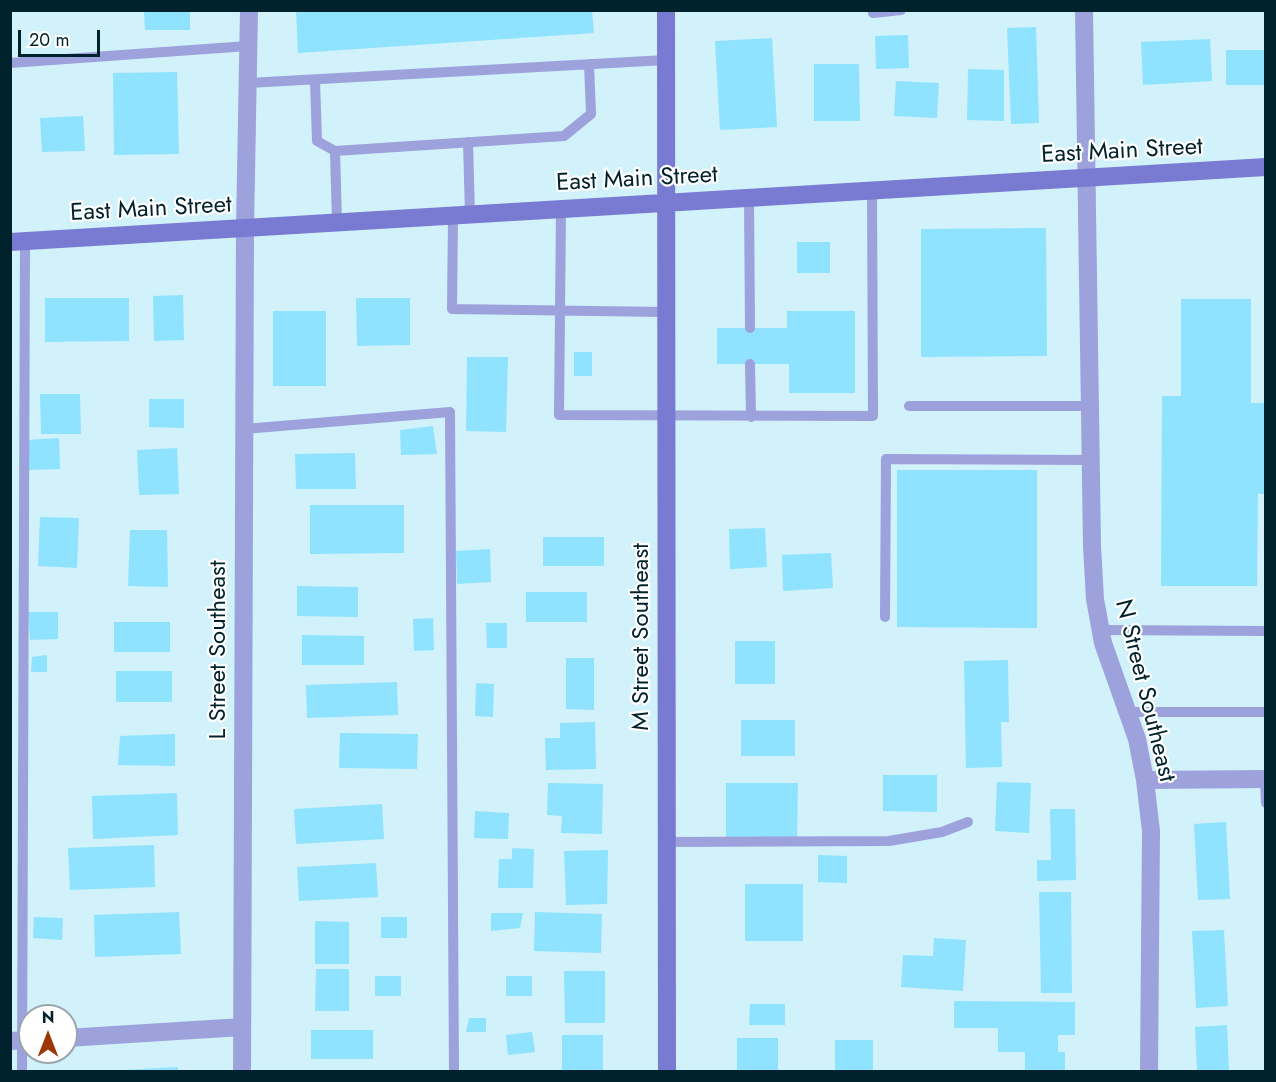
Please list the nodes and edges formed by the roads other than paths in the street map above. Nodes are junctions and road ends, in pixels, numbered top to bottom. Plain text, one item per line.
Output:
1 (249, 10) edge
2 (666, 10) edge
3 (873, 10) edge
4 (901, 10) edge
5 (1084, 10) edge
6 (248, 46) junction
7 (666, 60) junction
8 (10, 63) edge
9 (589, 64) junction
10 (315, 80) junction
11 (248, 83) junction
12 (468, 142) junction
13 (335, 151) junction
14 (1266, 167) edge
15 (1089, 178) junction
16 (872, 190) junction
17 (749, 197) junction
18 (664, 202) junction
19 (561, 209) junction
20 (461, 215) junction
21 (337, 222) junction
22 (245, 228) junction
23 (18, 242) edge
24 (560, 311) junction
25 (665, 312) junction
26 (750, 328) dead end
27 (750, 364) dead end
28 (909, 406) dead end
29 (1091, 406) junction
30 (666, 416) junction
31 (751, 417) junction
32 (244, 429) junction
33 (1091, 460) junction
34 (885, 617) dead end
35 (1100, 630) junction
36 (1266, 631) edge
37 (1127, 712) junction
38 (1266, 712) edge
39 (1265, 779) edge
40 (1145, 780) junction
41 (1266, 803) edge
42 (968, 822) dead end
43 (666, 842) junction
44 (21, 1004) edge
45 (242, 1026) junction
46 (78, 1037) edge
47 (242, 1071) edge
48 (454, 1071) edge
49 (667, 1071) edge
50 (1149, 1071) edge

1 - 6 street, L Street Southeast
2 - 7 main road, M Street Southeast
3 - 4 lane
5 - 15 street, N Street Southeast
6 - 8 lane
6 - 11 street, L Street Southeast
7 - 9 lane
7 - 18 main road, M Street Southeast
9 - 10 lane
9 - 12 lane
10 - 11 lane
10 - 13 lane
11 - 22 street, L Street Southeast
12 - 13 lane
12 - 20 lane
13 - 21 lane
14 - 15 main road, East Main Street
15 - 16 main road, East Main Street
15 - 29 street, N Street Southeast
16 - 17 main road, East Main Street
16 - 31 lane
17 - 18 main road, East Main Street
17 - 26 lane
18 - 19 main road, East Main Street
18 - 25 main road, M Street Southeast
19 - 20 main road, East Main Street
19 - 24 lane
20 - 21 main road, East Main Street
20 - 24 lane
21 - 22 main road, East Main Street
22 - 23 main road, East Main Street
22 - 32 street, L Street Southeast
23 - 44 lane
24 - 25 lane
24 - 30 lane
25 - 30 main road, M Street Southeast
27 - 31 lane
28 - 29 lane
29 - 33 street, N Street Southeast
30 - 31 lane
30 - 43 main road, M Street Southeast
32 - 45 street, L Street Southeast
32 - 48 lane
33 - 34 lane
33 - 35 street, N Street Southeast
35 - 36 lane
35 - 37 street, N Street Southeast
37 - 38 lane
37 - 40 street, N Street Southeast
39 - 40 street
39 - 41 lane
40 - 50 street, N Street Southeast
42 - 43 lane
43 - 49 main road, M Street Southeast
45 - 46 street
45 - 47 street, L Street Southeast

